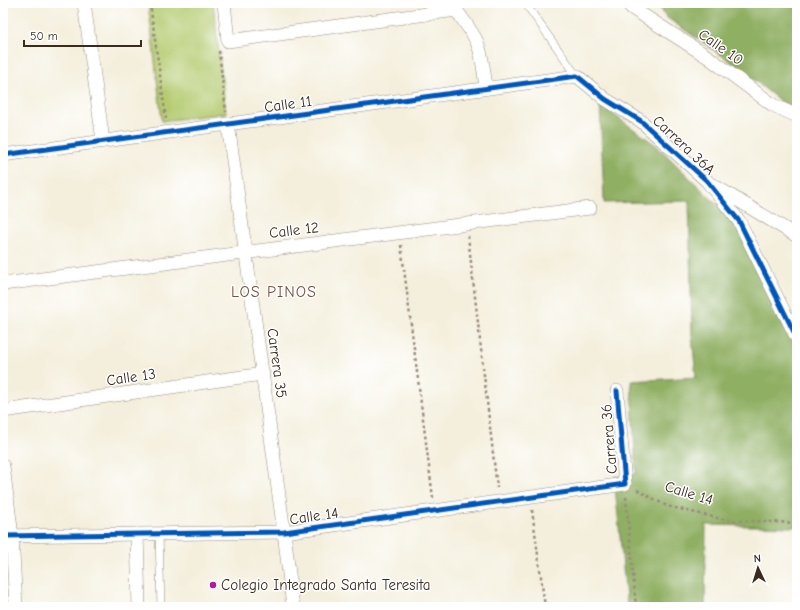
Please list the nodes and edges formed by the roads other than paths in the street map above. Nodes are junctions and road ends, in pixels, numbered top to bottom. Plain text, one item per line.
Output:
1 (84, 3) edge
2 (224, 3) edge
3 (525, 3) edge
4 (626, 3) edge
5 (577, 76) junction
6 (486, 88) junction
7 (797, 116) edge
8 (228, 124) junction
9 (103, 142) junction
10 (3, 156) edge
11 (706, 181) junction
12 (590, 208) dead end
13 (797, 236) edge
14 (246, 253) junction
15 (3, 284) edge
16 (797, 338) edge
17 (263, 374) junction
18 (616, 391) dead end
19 (3, 411) edge
20 (3, 466) edge
21 (625, 484) joint
22 (284, 532) junction
23 (137, 534) junction
24 (159, 534) junction
25 (8, 536) edge
26 (16, 607) edge
27 (139, 607) edge
28 (161, 607) edge
29 (293, 607) edge

1 - 9 street
2 - 6 street
3 - 5 lane
4 - 7 street, Calle 10
5 - 6 street, Calle 11
5 - 11 street, Carrera 36A
6 - 8 street, Calle 11
8 - 9 street, Calle 11
8 - 14 street, Carrera 35
9 - 10 street, Calle 11
11 - 13 street
11 - 16 street, Carrera 36A
12 - 14 street, Calle 12
14 - 15 street, Calle 12
14 - 17 street, Carrera 35
17 - 19 street, Calle 13
17 - 22 street, Carrera 35
18 - 21 street, Carrera 36
20 - 25 street
21 - 22 street, Calle 14
22 - 24 street, Calle 14
22 - 29 street, Carrera 35
23 - 24 street, Calle 14
23 - 25 street, Calle 14
23 - 27 street
24 - 28 lane
25 - 26 street

